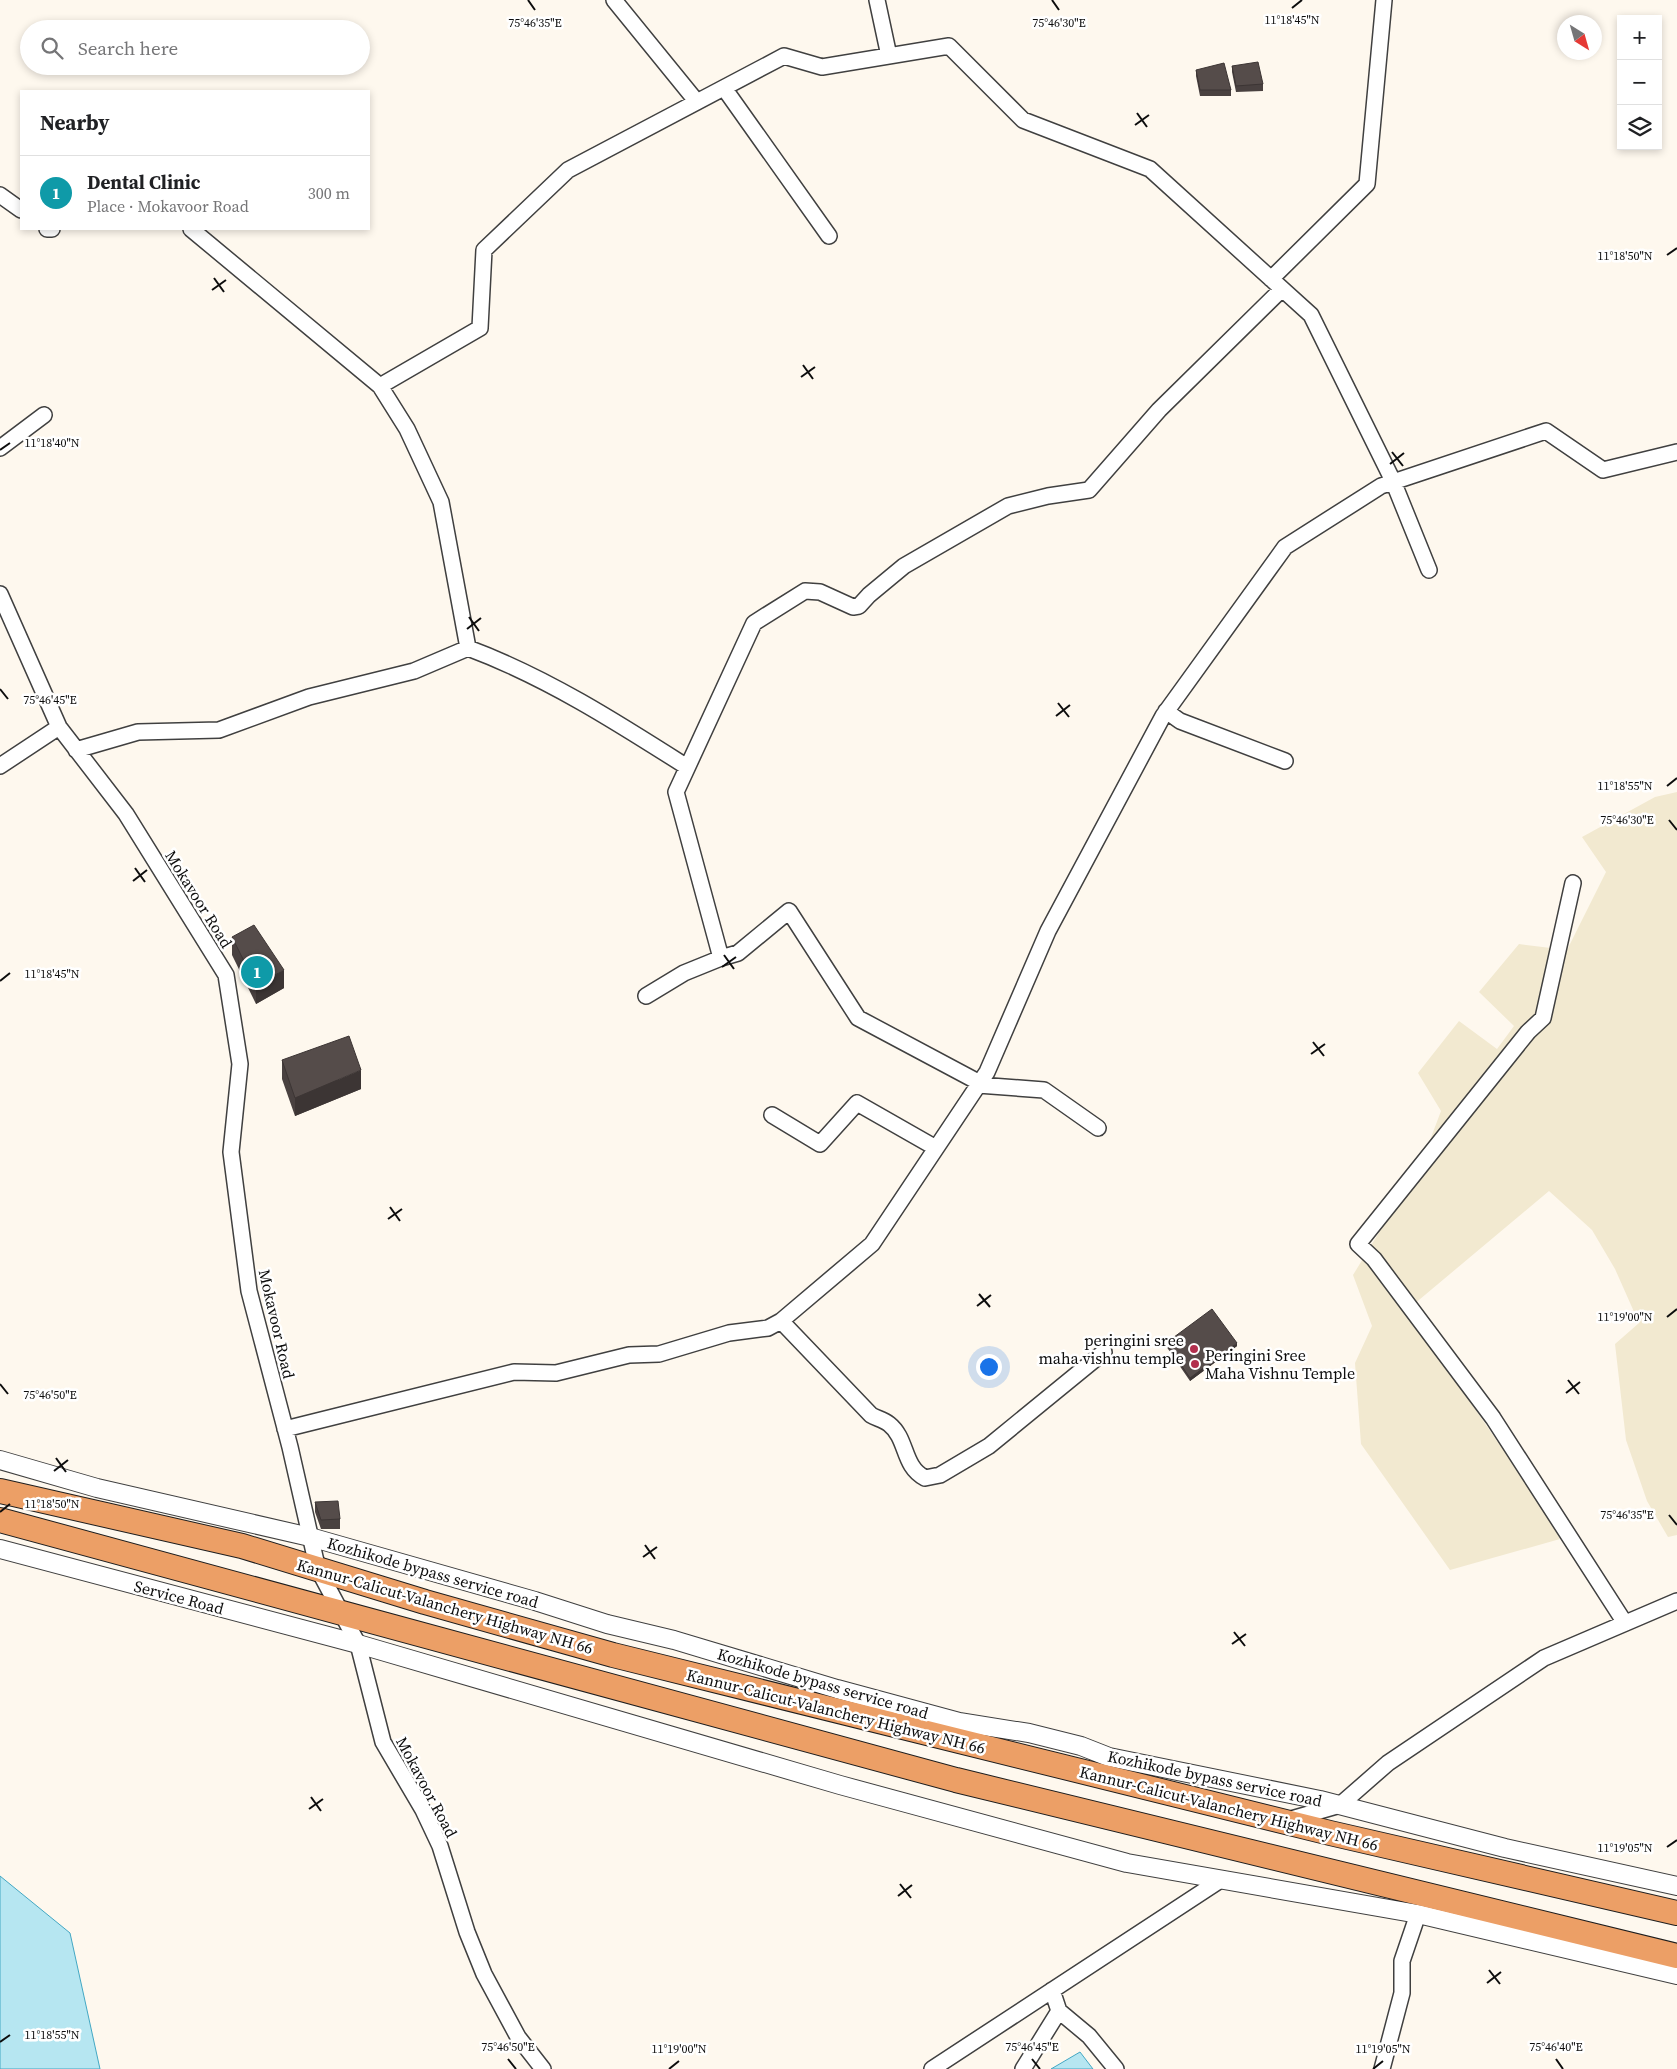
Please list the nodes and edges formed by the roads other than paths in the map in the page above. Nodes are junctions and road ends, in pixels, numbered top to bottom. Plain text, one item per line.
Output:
1 (614, 0) edge
2 (877, 0) edge
3 (1384, 0) edge
4 (889, 56) junction
5 (724, 88) junction
6 (696, 102) junction
7 (0, 195) edge
8 (20, 209) edge
9 (193, 230) edge
10 (829, 236) dead end
11 (1271, 279) junction
12 (1282, 289) junction
13 (380, 386) junction
14 (44, 415) dead end
15 (0, 448) edge
16 (1677, 452) edge
17 (1393, 481) junction
18 (1429, 570) dead end
19 (0, 597) edge
20 (468, 648) junction
21 (1166, 711) junction
22 (58, 727) junction
23 (76, 750) junction
24 (1284, 761) dead end
25 (0, 766) edge
26 (687, 767) junction
27 (1573, 883) dead end
28 (721, 958) junction
29 (646, 996) dead end
30 (979, 1084) junction
31 (772, 1115) dead end
32 (1098, 1128) dead end
33 (936, 1148) junction
34 (781, 1320) junction
35 (1104, 1352) dead end
36 (285, 1429) junction
37 (0, 1460) edge
38 (0, 1491) edge
39 (0, 1520) edge
40 (310, 1537) junction
41 (0, 1550) edge
42 (318, 1569) junction
43 (1677, 1601) edge
44 (344, 1614) junction
45 (1625, 1623) junction
46 (358, 1644) junction
47 (1340, 1805) junction
48 (1287, 1820) junction
49 (1222, 1879) junction
50 (1677, 1886) edge
51 (1677, 1913) edge
52 (1418, 1914) junction
53 (1677, 1956) edge
54 (1677, 1975) edge
55 (1052, 1990) junction
56 (1059, 2011) junction
57 (543, 2069) edge
58 (932, 2069) edge
59 (1023, 2069) edge
60 (1116, 2069) edge
61 (1382, 2069) edge

1 - 6 street
2 - 4 street
3 - 11 street
4 - 5 street
4 - 11 street
5 - 6 street
5 - 10 street
6 - 13 street
7 - 8 street
9 - 13 street
11 - 12 street
12 - 17 street
12 - 26 street
13 - 20 street
14 - 15 street
16 - 17 street
17 - 18 street
17 - 21 street
19 - 22 street, Mokavoor Road
20 - 23 street
20 - 26 street
21 - 24 street
21 - 30 street
22 - 23 street, Mokavoor Road
22 - 25 street
23 - 36 street, Mokavoor Road
26 - 28 street
27 - 45 street
28 - 29 street
28 - 30 street
30 - 32 street
30 - 33 street
31 - 33 street
33 - 34 street
34 - 35 street
34 - 36 street
36 - 40 street, Mokavoor Road
37 - 40 street, Kozhikode bypass service road
38 - 42 highway, Kannur-Calicut-Valanchery Highway NH 66
39 - 44 highway
40 - 42 street, Mokavoor Road
40 - 47 street, Kozhikode bypass service road
41 - 46 street, Service Road
42 - 44 street, Mokavoor Road
42 - 48 highway, Kannur-Calicut-Valanchery Highway NH 66
43 - 45 street
44 - 46 street, Mokavoor Road
44 - 53 highway
45 - 47 street
46 - 49 street, Service Road
46 - 57 street, Mokavoor Road
47 - 48 street
47 - 50 street, Kozhikode bypass service road
48 - 51 highway, Kannur-Calicut-Valanchery Highway NH 66
49 - 52 street, Service Road
49 - 55 street
52 - 54 street, Service Road
52 - 61 street
55 - 56 street
55 - 58 street
56 - 59 street
56 - 60 street

